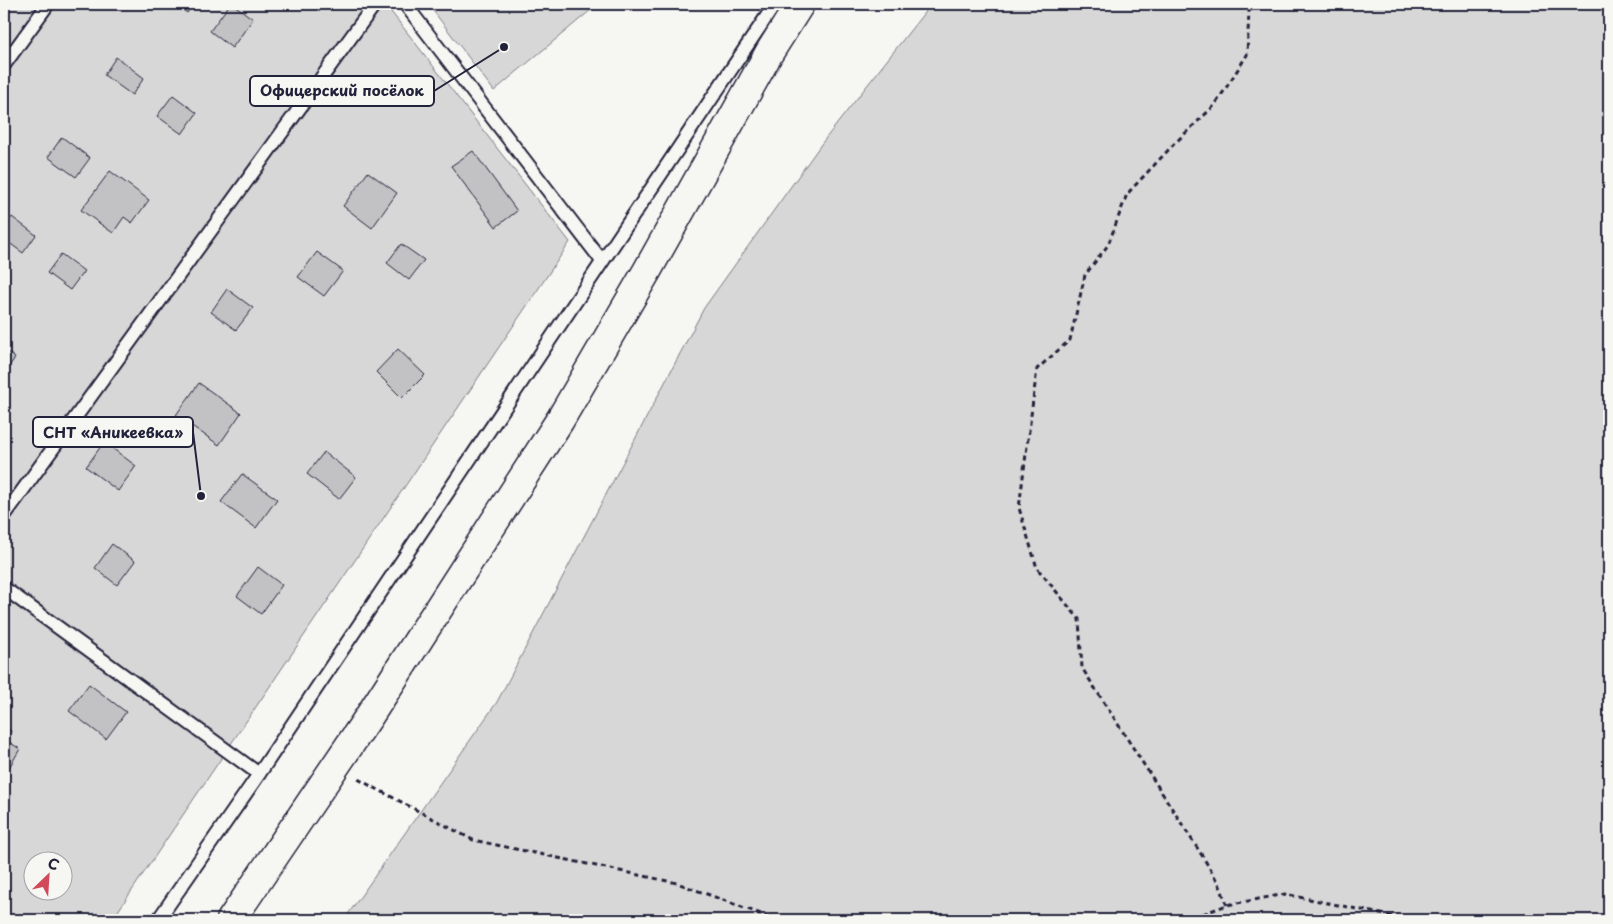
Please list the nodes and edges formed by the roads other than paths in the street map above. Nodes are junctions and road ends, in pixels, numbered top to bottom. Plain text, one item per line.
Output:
1 (48, 4) edge
2 (375, 4) edge
3 (405, 4) edge
4 (775, 4) edge
5 (800, 4) edge
6 (4, 65) edge
7 (602, 261) junction
8 (4, 516) edge
9 (4, 588) edge
10 (259, 774) junction
11 (158, 920) edge
12 (231, 920) edge

1 - 6 lane
2 - 8 lane
3 - 7 lane
4 - 7 lane
5 - 12 street
7 - 10 lane
9 - 10 lane
10 - 11 lane

